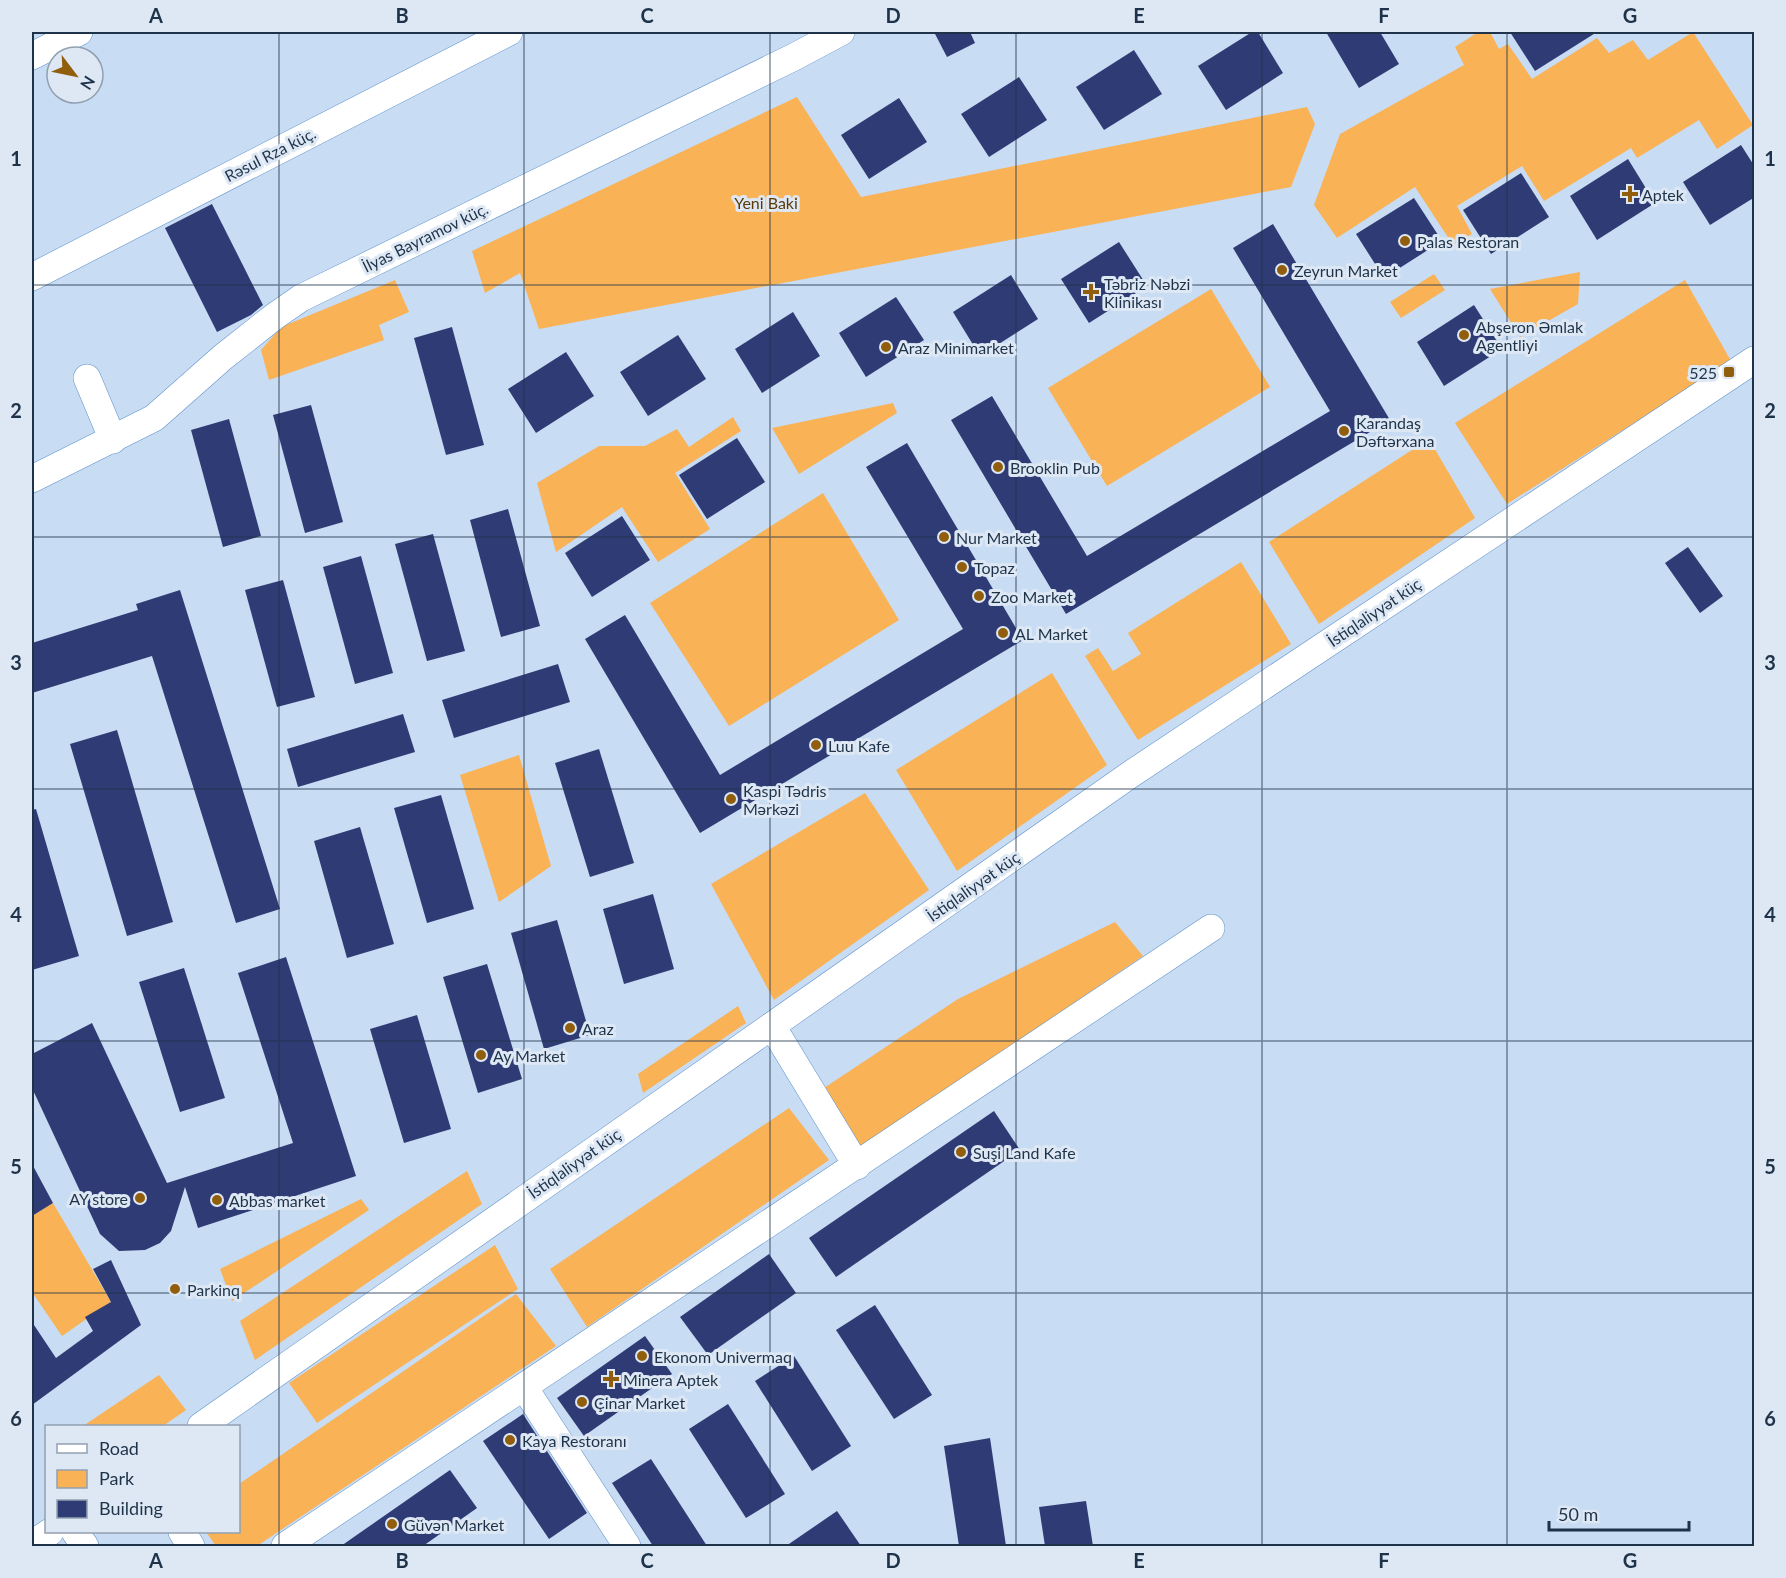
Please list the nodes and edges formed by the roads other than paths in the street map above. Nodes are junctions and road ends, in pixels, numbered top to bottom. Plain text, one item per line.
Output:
1 (79, 32) edge
2 (508, 32) edge
3 (842, 32) edge
4 (32, 56) edge
5 (32, 277) edge
6 (1754, 362) edge
7 (87, 378) dead end
8 (113, 440) junction
9 (32, 479) edge
10 (1211, 928) dead end
11 (772, 1026) junction
12 (856, 1166) junction
13 (524, 1387) junction
14 (202, 1425) edge
15 (48, 1533) edge
16 (76, 1533) edge
17 (183, 1533) edge
18 (32, 1544) edge
19 (86, 1546) edge
20 (192, 1546) edge
21 (285, 1546) edge
22 (627, 1546) edge

1 - 4 street
2 - 5 street, Rəsul Rza küç.
3 - 8 street, İlyas Bayramov küç.
6 - 11 street, İstiqlaliyyət küç
7 - 8 street
8 - 9 street, İlyas Bayramov küç.
10 - 12 street
11 - 12 street
11 - 14 street, İstiqlaliyyət küç
12 - 13 street
13 - 21 street
13 - 22 street
15 - 18 street
16 - 19 street
17 - 20 street

